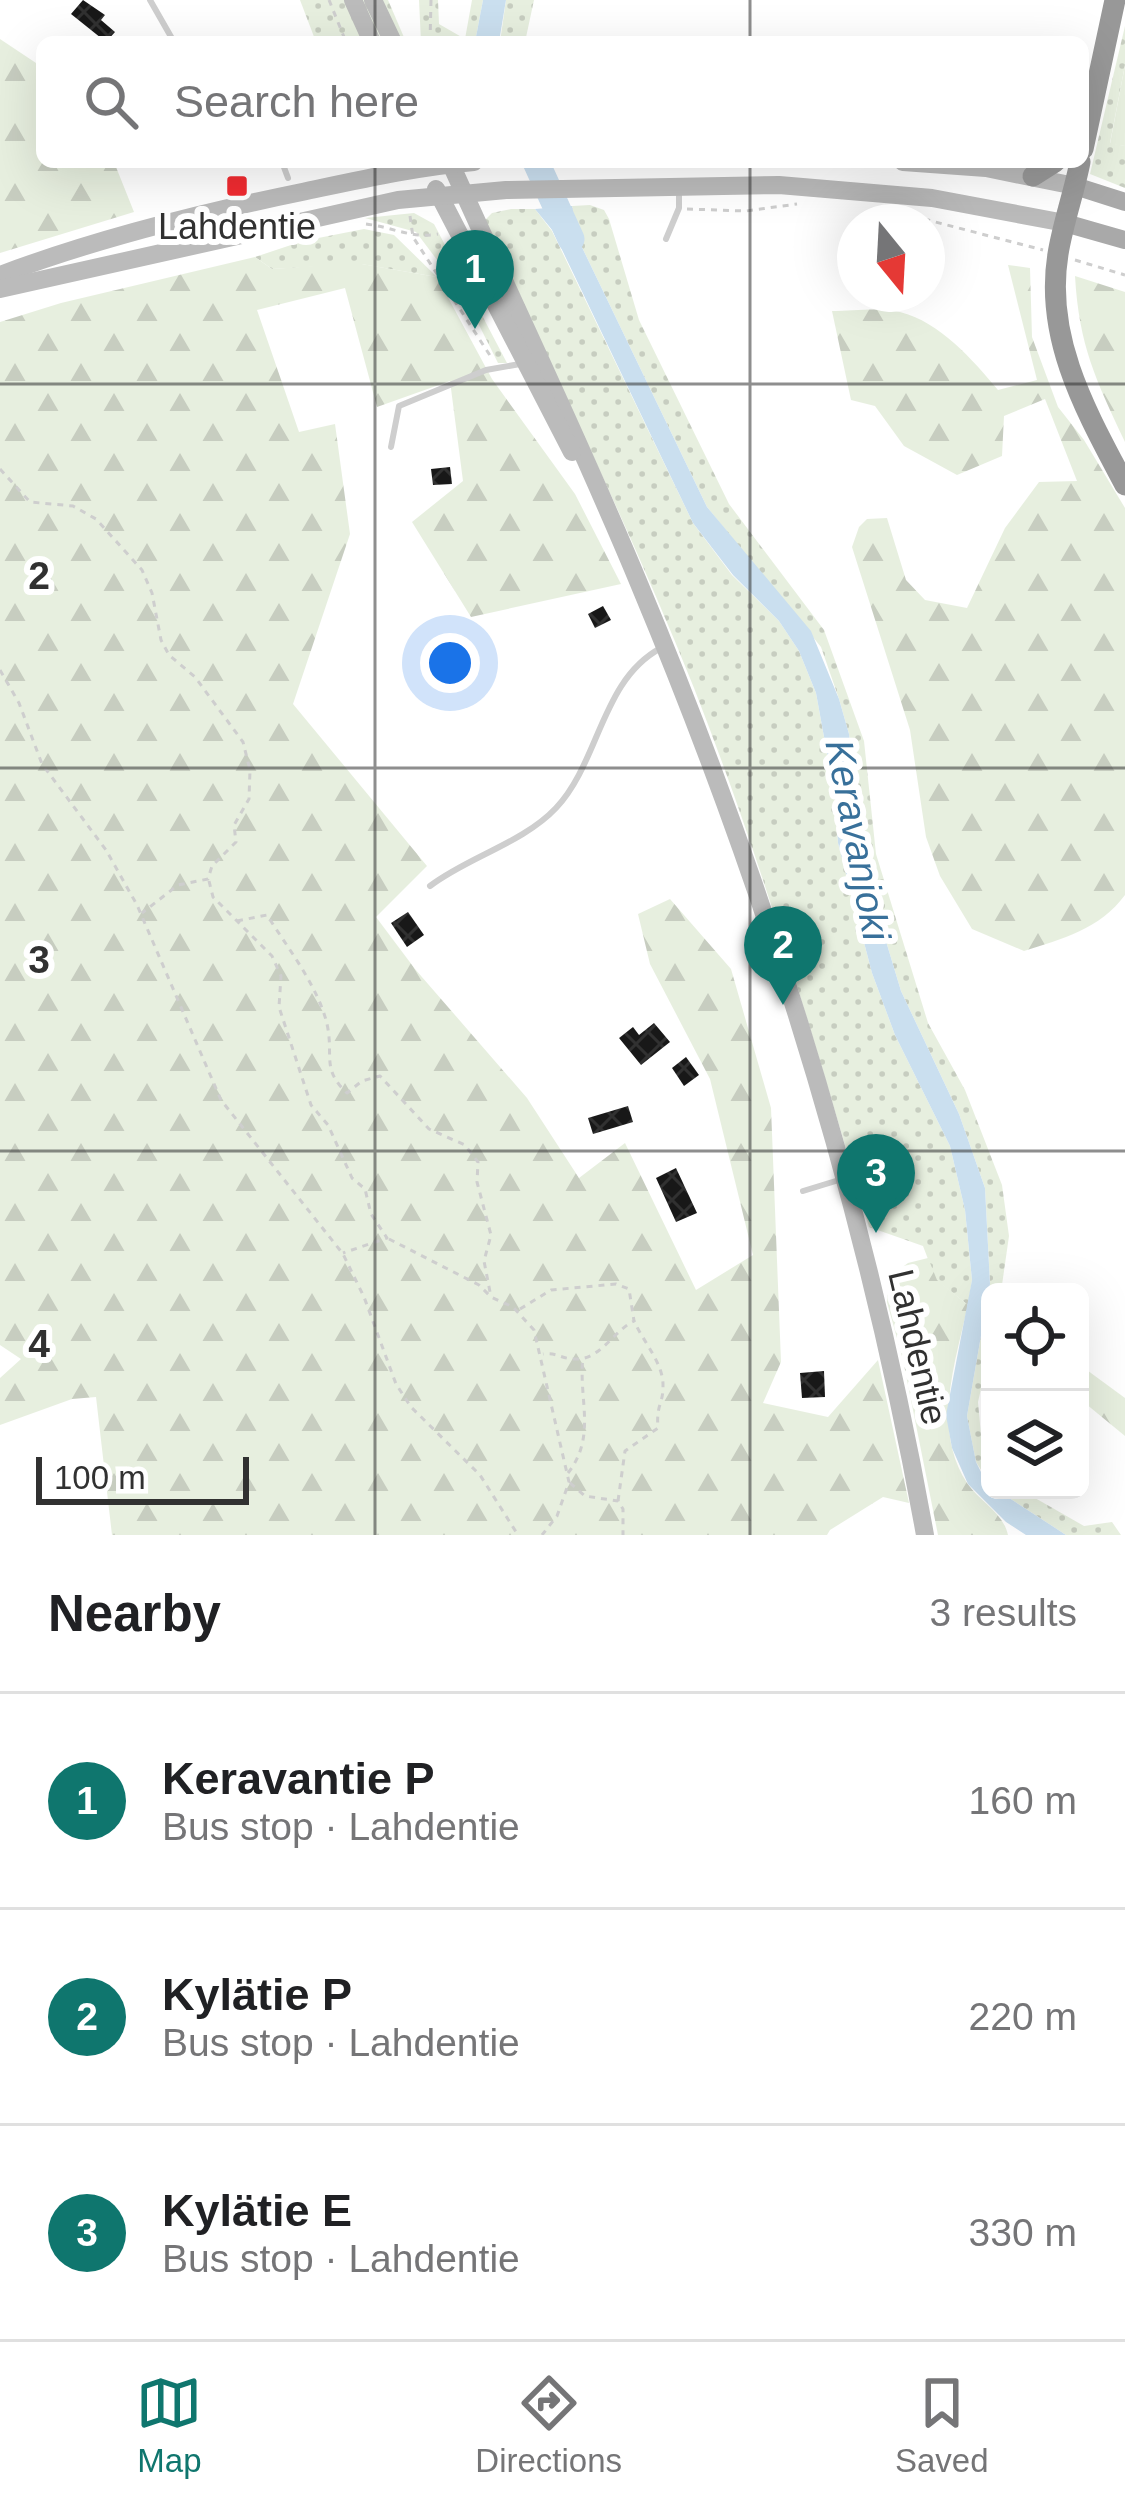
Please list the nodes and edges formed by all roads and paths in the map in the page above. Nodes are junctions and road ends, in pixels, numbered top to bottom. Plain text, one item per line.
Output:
1 (150, 0) edge
2 (329, 0) edge
3 (353, 0) edge
4 (373, 0) edge
5 (431, 0) edge
6 (1115, 0) edge
7 (171, 36) edge
8 (344, 36) edge
9 (369, 36) edge
10 (390, 36) edge
11 (430, 36) edge
12 (1095, 88) junction
13 (1089, 100) edge
14 (1089, 118) edge
15 (284, 168) edge
16 (412, 168) edge
17 (427, 168) edge
18 (452, 168) edge
19 (959, 168) edge
20 (1046, 168) edge
21 (1080, 168) edge
22 (1033, 176) junction
23 (288, 178) dead end
24 (679, 184) junction
25 (1075, 186) junction
26 (464, 193) junction
27 (439, 195) junction
28 (1125, 202) edge
29 (800, 204) dead end
30 (679, 208) junction
31 (410, 218) dead end
32 (1065, 223) junction
33 (945, 224) edge
34 (442, 232) dead end
35 (412, 237) junction
36 (666, 239) dead end
37 (1125, 240) edge
38 (1034, 248) dead end
39 (1069, 258) dead end
40 (0, 274) edge
41 (1125, 275) edge
42 (0, 289) edge
43 (531, 360) junction
44 (498, 369) junction
45 (391, 446) dead end
46 (0, 469) edge
47 (1125, 485) edge
48 (664, 646) junction
49 (0, 670) edge
50 (208, 879) junction
51 (430, 886) dead end
52 (140, 914) junction
53 (237, 921) junction
54 (842, 1179) junction
55 (802, 1191) dead end
56 (387, 1238) junction
57 (343, 1254) junction
58 (491, 1297) junction
59 (517, 1311) junction
60 (634, 1322) junction
61 (542, 1354) junction
62 (583, 1357) junction
63 (567, 1474) junction
64 (568, 1482) junction
65 (619, 1501) junction
66 (518, 1535) edge
67 (542, 1535) edge
68 (623, 1535) edge
69 (925, 1535) edge

1 - 7 lane
2 - 8 path
3 - 9 main road
4 - 10 main road
5 - 11 path
6 - 12 highway
12 - 13 highway
12 - 14 highway
15 - 23 lane
16 - 40 main road
17 - 27 main road, Lahdentie
18 - 26 main road, Lahdentie
19 - 22 main road
20 - 22 highway
21 - 25 highway
22 - 25 main road
24 - 26 main road
24 - 30 lane
24 - 32 main road
25 - 28 main road
25 - 32 highway
26 - 27 main road
26 - 43 main road, Lahdentie
27 - 42 main road
27 - 43 main road, Lahdentie
29 - 30 path
30 - 36 lane
31 - 35 path
32 - 37 main road
32 - 47 highway
33 - 38 path
34 - 35 path
35 - 44 path
39 - 41 path
43 - 44 lane
43 - 48 main road, Lahdentie
44 - 45 lane
46 - 50 path
48 - 51 lane
48 - 54 main road, Lahdentie
49 - 52 path
50 - 52 path
50 - 53 path
52 - 57 path
53 - 56 path
53 - 58 path
54 - 55 lane
54 - 69 main road, Lahdentie
56 - 57 path
56 - 58 path
57 - 66 path
58 - 59 path
59 - 60 path
59 - 61 path
60 - 62 path
60 - 65 path
61 - 62 path
61 - 63 path
62 - 63 path
63 - 64 path
64 - 65 path
64 - 67 path
65 - 68 path

